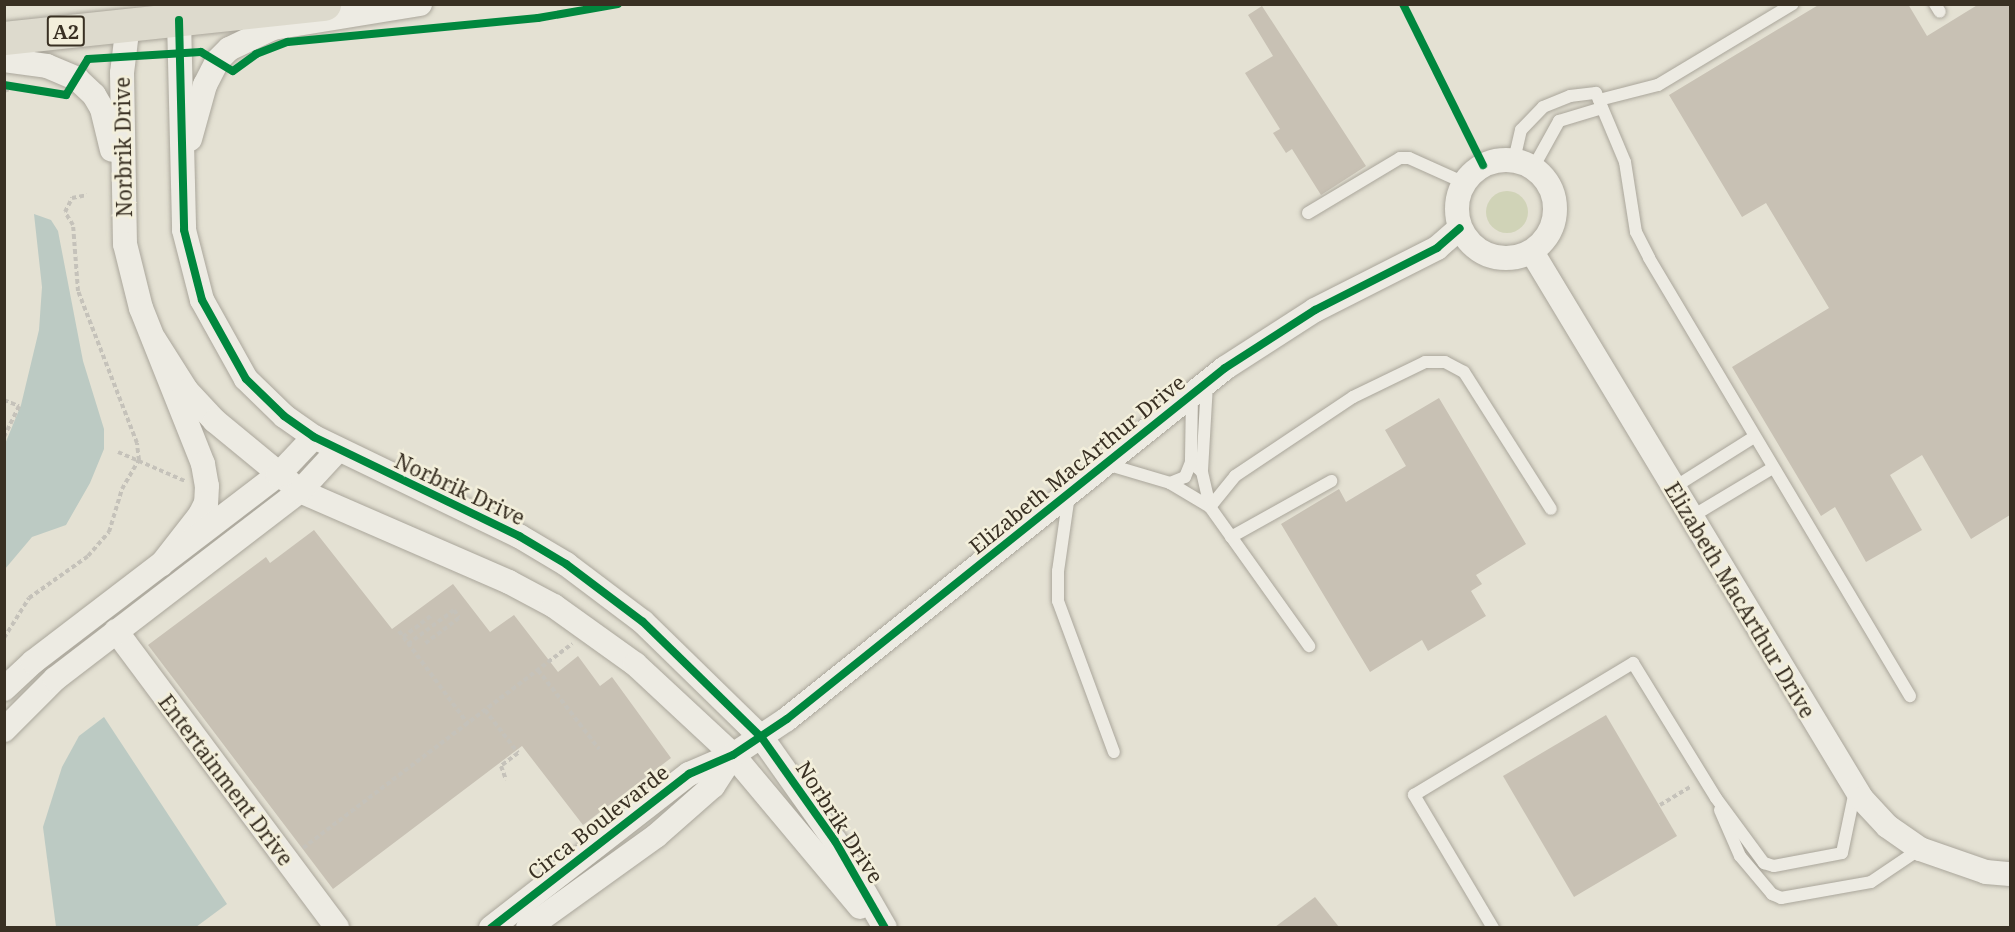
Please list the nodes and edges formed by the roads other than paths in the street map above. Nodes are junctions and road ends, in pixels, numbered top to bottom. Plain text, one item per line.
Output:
1 (324, 4) edge
2 (420, 4) edge
3 (1793, 4) edge
4 (179, 12) edge
5 (133, 14) edge
6 (4, 38) edge
7 (4, 60) edge
8 (1599, 100) junction
9 (1523, 164) junction
10 (1465, 183) junction
11 (182, 196) junction
12 (122, 199) junction
13 (1308, 213) dead end
14 (1461, 228) junction
15 (1532, 252) junction
16 (154, 339) junction
17 (1200, 389) junction
18 (314, 436) junction
19 (1754, 436) junction
20 (338, 450) junction
21 (1191, 462) junction
22 (1106, 464) junction
23 (1771, 469) junction
24 (1202, 472) junction
25 (278, 475) junction
26 (1331, 481) dead end
27 (1170, 483) junction
28 (1673, 488) junction
29 (300, 491) junction
30 (1069, 494) junction
31 (1210, 507) junction
32 (1551, 509) dead end
33 (1691, 518) junction
34 (1231, 537) junction
35 (161, 565) junction
36 (116, 631) junction
37 (1309, 646) dead end
38 (4, 689) edge
39 (1910, 696) dead end
40 (4, 730) edge
41 (762, 738) junction
42 (1114, 752) dead end
43 (733, 755) junction
44 (1856, 791) junction
45 (1716, 798) junction
46 (1920, 849) junction
47 (2010, 874) edge
48 (337, 927) edge
49 (490, 927) edge
50 (528, 927) edge
51 (878, 927) edge
52 (885, 927) edge
53 (1493, 927) edge

1 - 4 highway, A2
2 - 11 street
3 - 8 lane
4 - 5 highway, A2
4 - 11 street, Norbrik Drive
5 - 6 highway, A2
5 - 12 street, Norbrik Drive
7 - 12 street
8 - 9 lane
8 - 9 lane
8 - 19 lane
9 - 10 street
9 - 15 street
10 - 13 lane
10 - 14 street
11 - 18 street, Norbrik Drive
12 - 16 street, Norbrik Drive
14 - 15 street
14 - 17 street, Elizabeth MacArthur Drive
15 - 28 street, Elizabeth MacArthur Drive
16 - 25 street, Norbrik Drive
16 - 35 street, Norbrik Drive
17 - 21 lane
17 - 22 street, Elizabeth MacArthur Drive
17 - 24 lane
18 - 20 street, Norbrik Drive
18 - 25 street, Norbrik Drive
19 - 23 lane
19 - 28 lane
20 - 29 street
20 - 41 street, Norbrik Drive
21 - 24 lane
21 - 27 lane
22 - 27 lane
22 - 30 street, Elizabeth MacArthur Drive
23 - 33 lane
23 - 39 lane
24 - 31 lane
25 - 29 street, Norbrik Drive
25 - 35 street, Norbrik Drive
26 - 34 lane
27 - 31 lane
28 - 33 street, Elizabeth MacArthur Drive
29 - 36 street
29 - 43 street, Norbrik Drive
30 - 41 street, Elizabeth MacArthur Drive
30 - 42 lane
31 - 32 lane
31 - 34 lane
33 - 44 street, Elizabeth MacArthur Drive
34 - 37 lane
35 - 38 street, Norbrik Drive
36 - 40 street
36 - 48 street, Entertainment Drive
41 - 43 street, Elizabeth MacArthur Drive
41 - 52 street, Norbrik Drive
43 - 49 street, Circa Boulevarde
43 - 50 street, Circa Boulevarde
43 - 51 street, Norbrik Drive
44 - 45 lane
44 - 46 street, Elizabeth MacArthur Drive
45 - 46 lane
45 - 53 lane
46 - 47 street, Elizabeth MacArthur Drive

